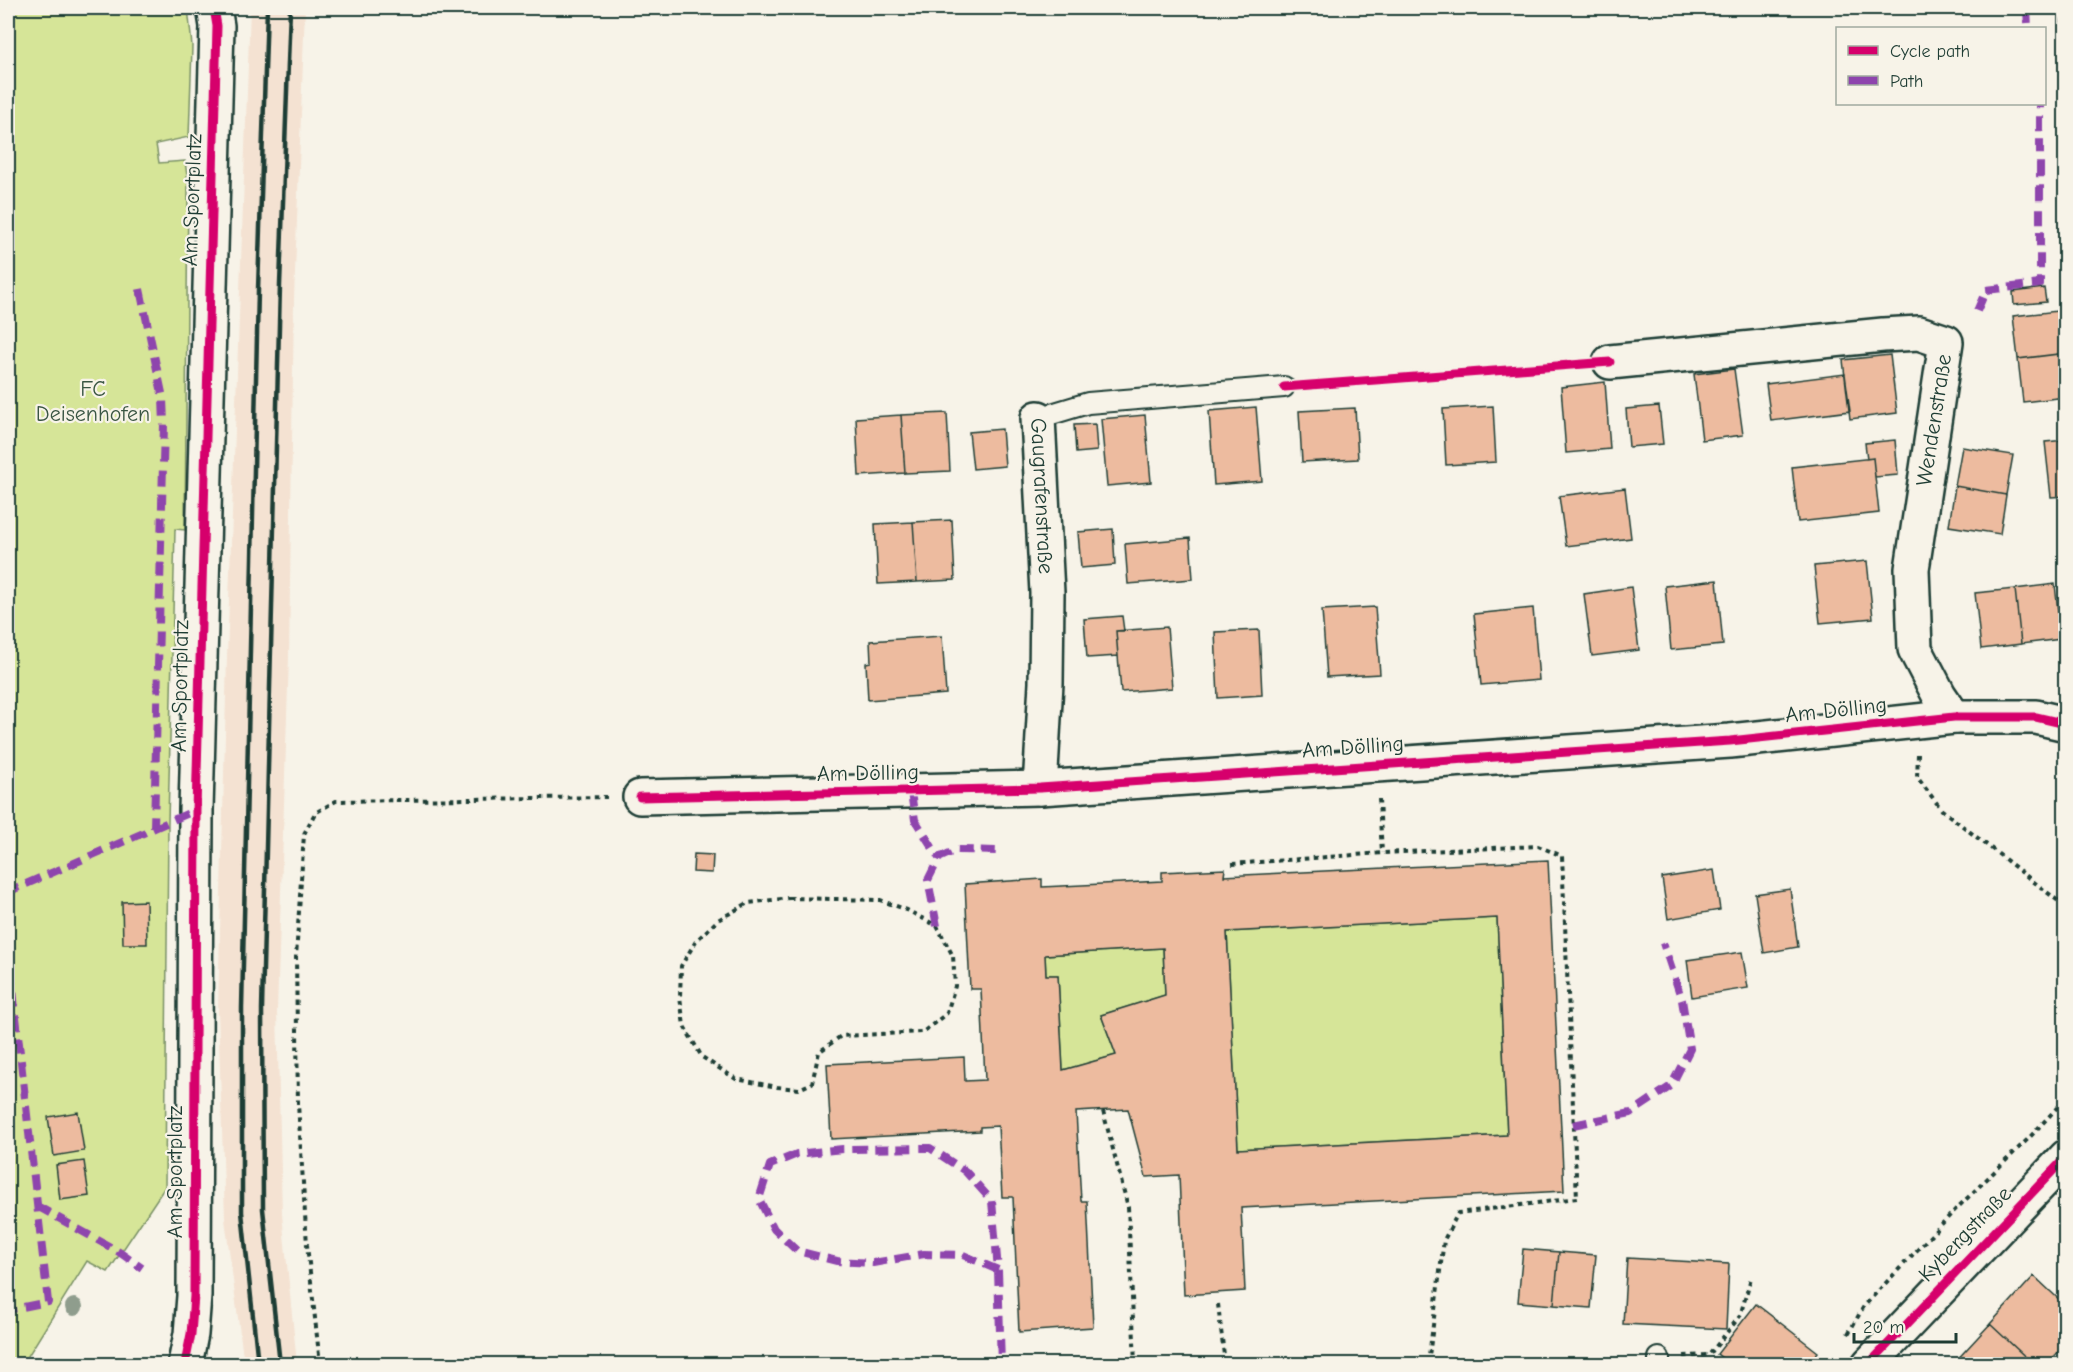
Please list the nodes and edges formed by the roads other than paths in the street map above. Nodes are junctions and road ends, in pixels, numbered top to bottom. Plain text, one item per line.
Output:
1 (214, 8) edge
2 (1610, 363) dead end
3 (1284, 387) dead end
4 (1038, 418) joint
5 (1954, 717) junction
6 (2066, 724) edge
7 (1040, 788) junction
8 (640, 797) road end
9 (2066, 1157) edge
10 (185, 1365) edge
11 (1869, 1365) edge

1 - 10 street, Am Sportplatz
2 - 5 street, Wendenstraße
3 - 4 lane, Gaugrafenstraße
4 - 7 street, Gaugrafenstraße
5 - 6 street, Am Dölling
5 - 7 street, Am Dölling
7 - 8 street, Am Dölling
9 - 11 street, Kybergstraße

